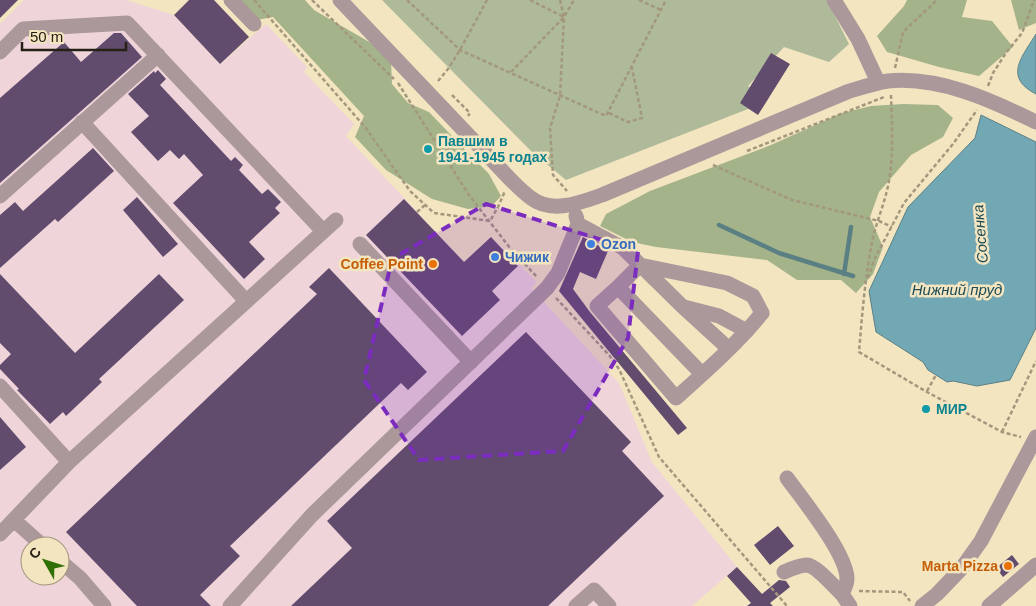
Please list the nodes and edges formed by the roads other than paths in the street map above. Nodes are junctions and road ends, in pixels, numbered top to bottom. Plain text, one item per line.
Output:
1 (231, 0) edge
2 (340, 0) edge
3 (834, 0) edge
4 (254, 24) dead end
5 (0, 52) edge
6 (158, 55) junction
7 (878, 82) junction
8 (82, 122) junction
9 (1036, 122) edge
10 (0, 196) edge
11 (572, 205) junction
12 (336, 220) dead end
13 (578, 224) junction
14 (323, 231) junction
15 (360, 244) dead end
16 (640, 265) junction
17 (618, 287) junction
18 (246, 301) junction
19 (682, 306) junction
20 (747, 331) junction
21 (729, 349) junction
22 (471, 362) junction
23 (702, 374) junction
24 (0, 386) edge
25 (1029, 438) edge
26 (69, 462) junction
27 (1031, 463) edge
28 (787, 478) dead end
29 (14, 520) junction
30 (0, 534) edge
31 (32, 536) edge
32 (1036, 565) edge
33 (70, 570) edge
34 (784, 572) dead end
35 (846, 600) edge
36 (941, 600) edge
37 (104, 606) edge
38 (230, 606) edge
39 (576, 606) edge
40 (609, 606) edge
41 (922, 606) edge
42 (989, 606) edge

1 - 4 street
2 - 11 street
3 - 7 street
5 - 6 street
6 - 8 street
6 - 14 street
7 - 9 street
7 - 11 street
8 - 10 street
8 - 18 street
11 - 13 street
12 - 14 street
13 - 16 street
13 - 22 street
14 - 18 street
15 - 22 street
16 - 17 street
16 - 19 street
16 - 20 street
17 - 23 street
17 - 23 street
18 - 26 street
19 - 20 street
19 - 21 street
20 - 21 street
21 - 23 street
22 - 38 street
24 - 26 street
25 - 27 street
26 - 29 street
27 - 36 street
28 - 35 street
29 - 30 street
29 - 31 street
32 - 42 street
33 - 37 street
34 - 35 street
36 - 41 street
39 - 40 street

